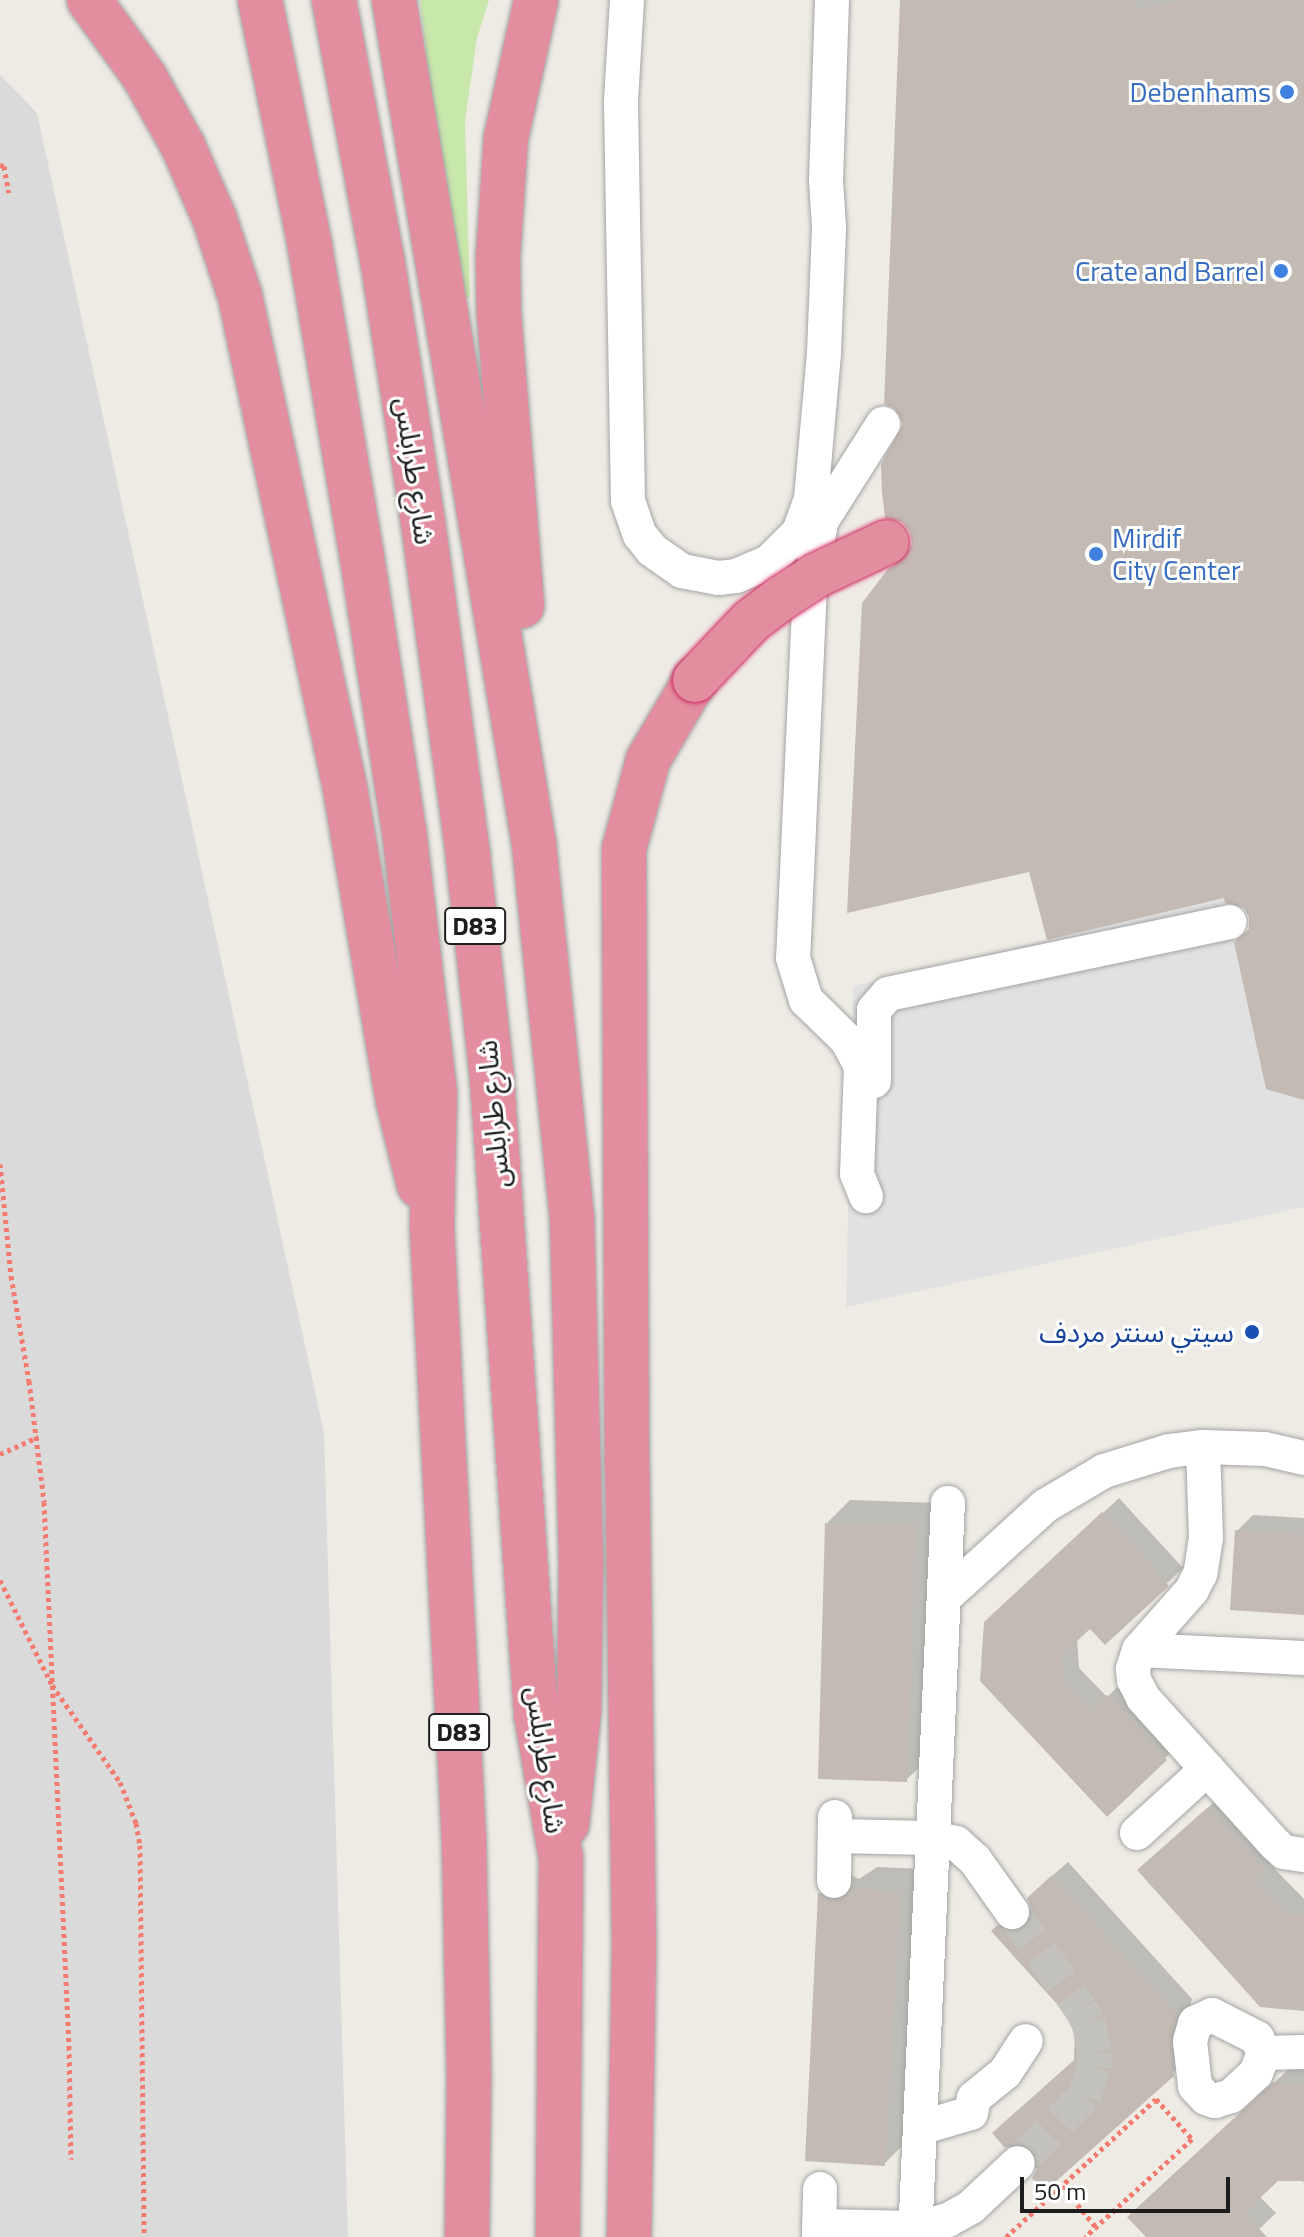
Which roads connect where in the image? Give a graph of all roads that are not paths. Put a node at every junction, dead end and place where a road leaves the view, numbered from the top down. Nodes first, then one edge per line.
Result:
1 (89, 0) edge
2 (260, 0) edge
3 (334, 0) edge
4 (394, 0) edge
5 (536, 0) edge
6 (627, 0) edge
7 (832, 0) edge
8 (851, 0) edge
9 (829, 227) junction
10 (824, 353) junction
11 (883, 424) dead end
12 (822, 520) junction
13 (887, 542) dead end
14 (534, 844) junction
15 (1230, 922) dead end
16 (874, 1133) dead end
17 (866, 1196) dead end
18 (432, 1228) junction
19 (1203, 1447) junction
20 (1304, 1458) edge
21 (948, 1503) dead end
22 (944, 1598) junction
23 (1139, 1650) junction
24 (1304, 1658) edge
25 (1207, 1769) junction
26 (1137, 1833) dead end
27 (835, 1846) dead end
28 (931, 1847) junction
29 (1304, 1855) edge
30 (561, 1858) junction
31 (1012, 1912) tunnel mouth
32 (1026, 2041) dead end
33 (1304, 2052) edge
34 (1264, 2053) dead end
35 (921, 2088) junction
36 (974, 2098) junction
37 (920, 2128) junction
38 (1018, 2163) tunnel mouth
39 (820, 2215) edge
40 (916, 2225) edge
41 (467, 2237) edge
42 (558, 2237) edge
43 (629, 2237) edge

1 - 18 highway
2 - 18 highway, شارع طرابلس / D83
3 - 30 highway, شارع طرابلس / D83
4 - 14 highway
5 - 14 highway
6 - 10 street
7 - 9 street
8 - 9 street
9 - 10 street
10 - 12 street
11 - 12 street
12 - 17 street
13 - 43 highway, bridge
14 - 30 highway
15 - 16 street
18 - 41 highway, شارع طرابلس / D83
19 - 20 street
19 - 22 street
19 - 23 street
21 - 22 street
22 - 28 street
23 - 24 street
23 - 25 street
25 - 26 street
25 - 29 street
27 - 28 street
28 - 31 street
28 - 35 street
30 - 42 highway, شارع طرابلس / D83
32 - 36 street
33 - 34 street
35 - 36 street
35 - 37 street
36 - 37 street
37 - 40 street
38 - 40 street
39 - 40 street

